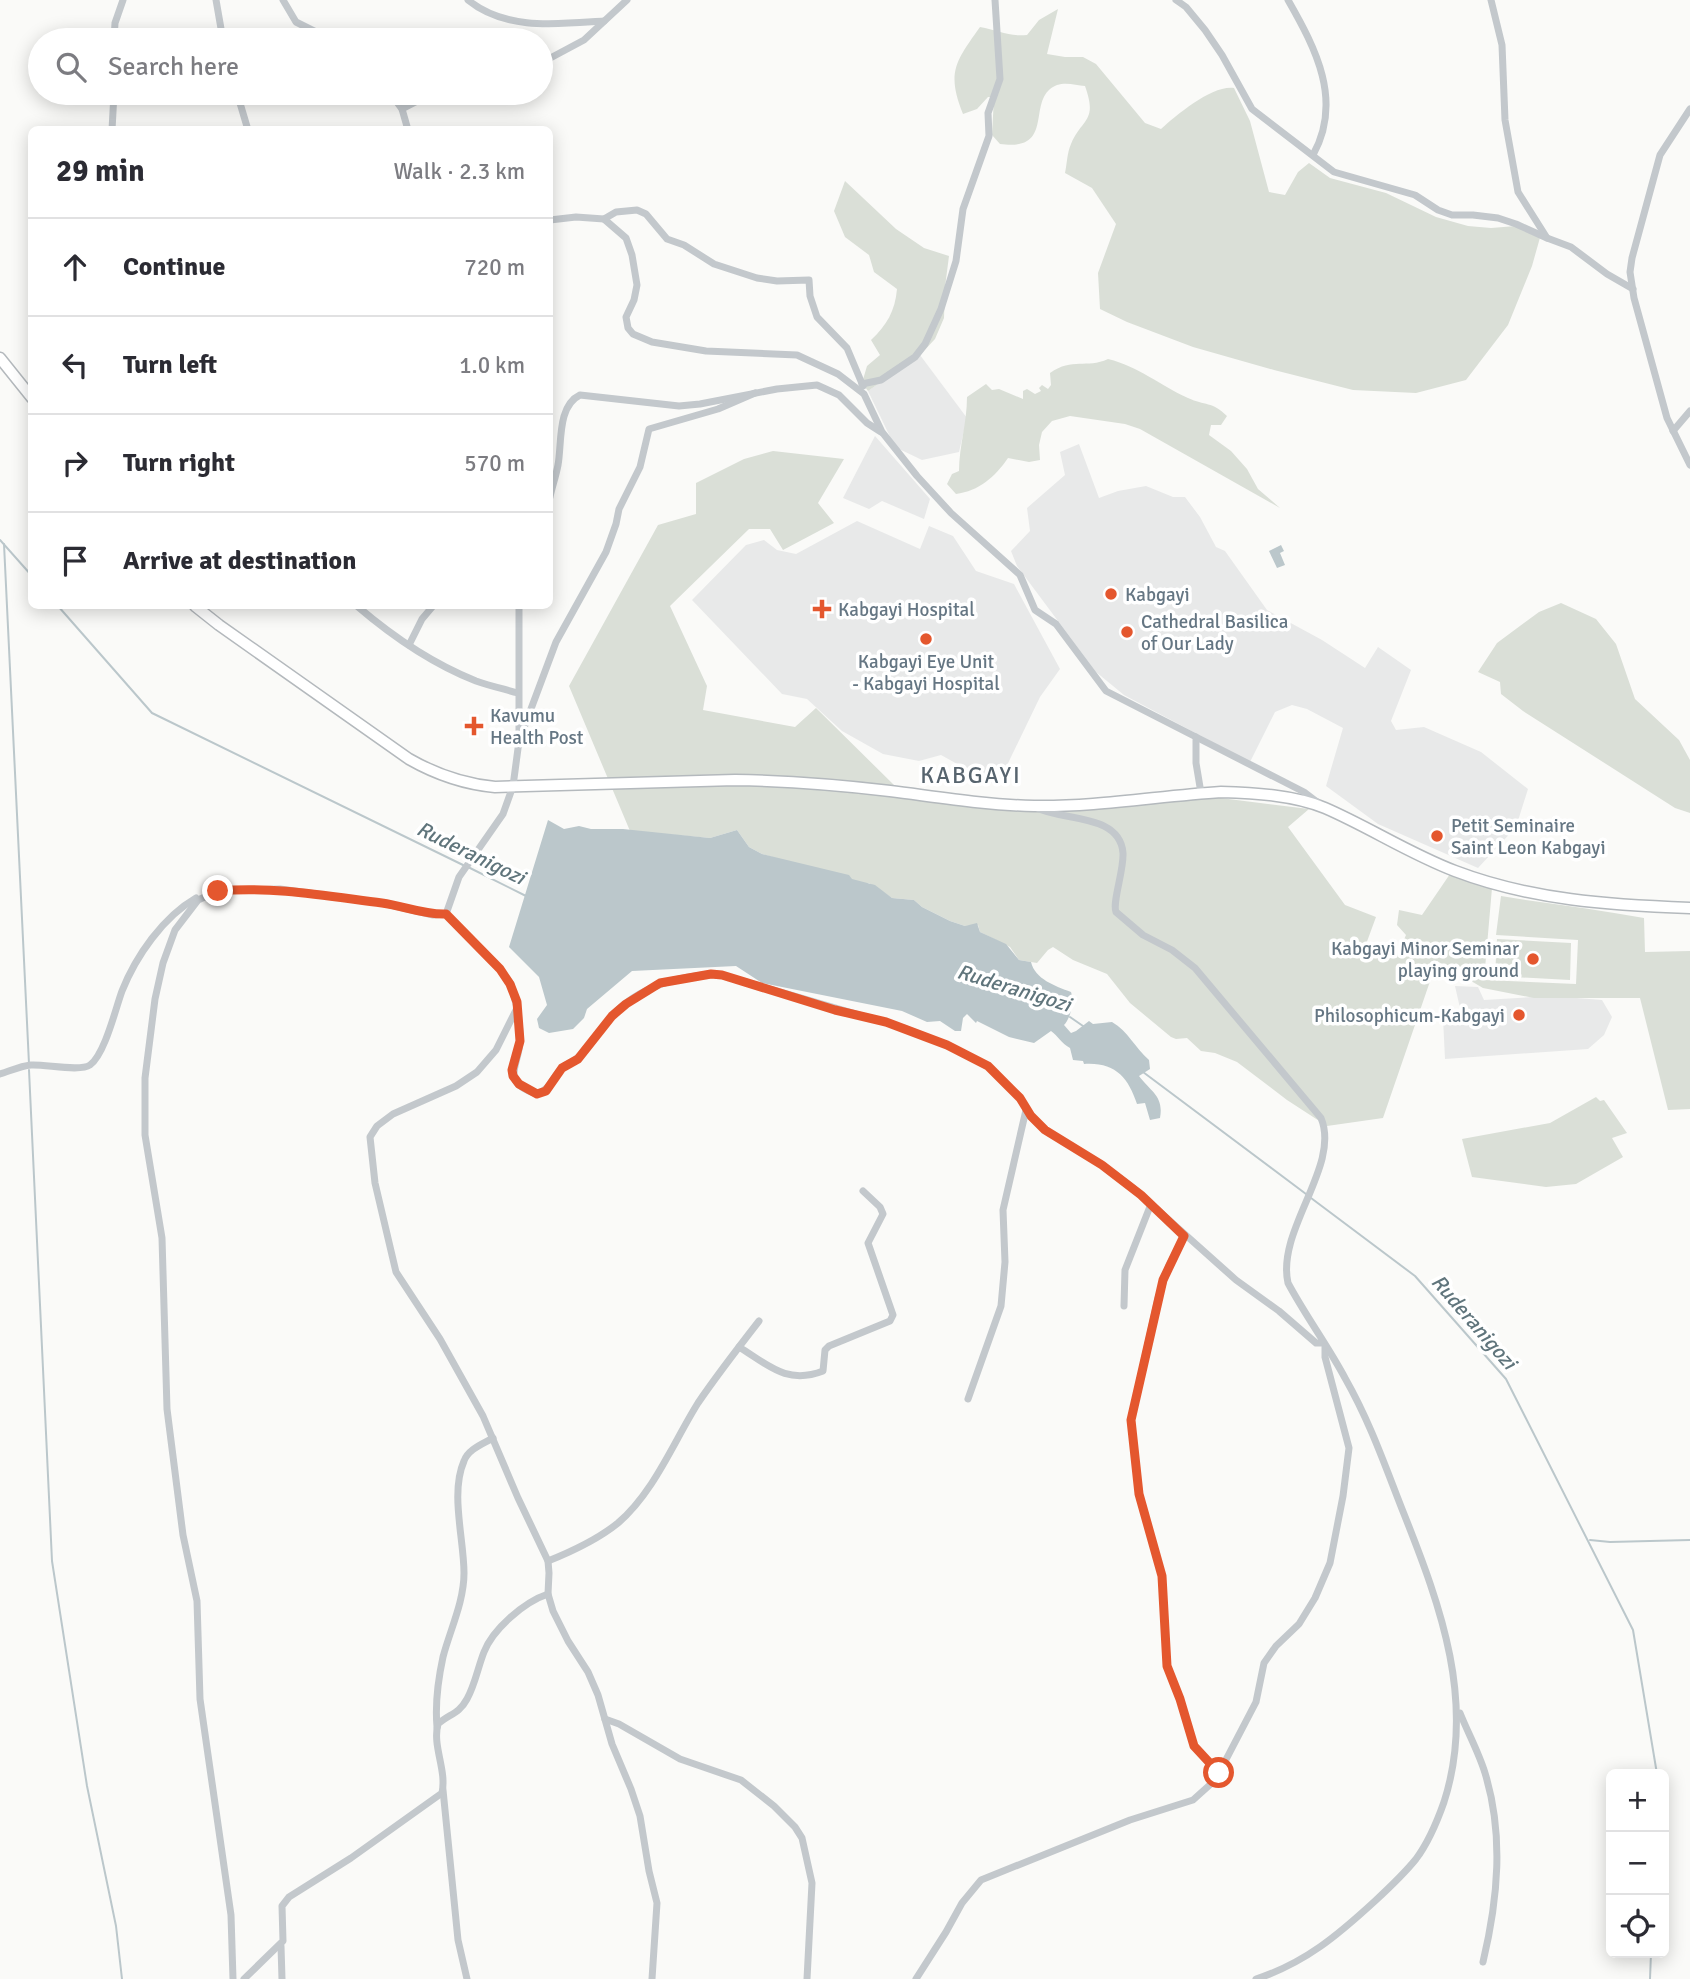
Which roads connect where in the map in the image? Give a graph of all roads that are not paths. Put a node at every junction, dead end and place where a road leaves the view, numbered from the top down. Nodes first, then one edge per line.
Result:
1 (123, 0) edge
2 (216, 0) edge
3 (283, 0) edge
4 (468, 0) edge
5 (626, 0) edge
6 (995, 0) edge
7 (1176, 0) edge
8 (1288, 0) edge
9 (1491, 0) edge
10 (604, 21) junction
11 (115, 28) edge
12 (221, 28) edge
13 (308, 28) edge
14 (553, 57) edge
15 (113, 105) edge
16 (241, 105) edge
17 (399, 105) edge
18 (410, 105) edge
19 (402, 109) junction
20 (1690, 109) edge
21 (112, 126) edge
22 (247, 126) edge
23 (407, 126) edge
24 (1312, 155) junction
25 (604, 219) junction
26 (553, 220) edge
27 (1547, 238) junction
28 (1633, 289) junction
29 (0, 358) edge
30 (862, 384) junction
31 (28, 393) edge
32 (755, 393) junction
33 (864, 394) junction
34 (1690, 411) edge
35 (1673, 431) junction
36 (882, 432) junction
37 (1690, 465) edge
38 (553, 485) edge
39 (199, 609) edge
40 (361, 609) edge
41 (430, 609) edge
42 (519, 609) edge
43 (409, 645) junction
44 (518, 693) junction
45 (1196, 737) junction
46 (519, 741) junction
47 (513, 786) junction
48 (1201, 793) junction
49 (1033, 806) junction
50 (1324, 808) junction
51 (202, 898) junction
52 (1690, 908) edge
53 (446, 914) junction
54 (517, 1008) junction
55 (0, 1074) edge
56 (1027, 1110) junction
57 (863, 1191) dead end
58 (1151, 1204) junction
59 (1184, 1236) junction
60 (1124, 1306) dead end
61 (759, 1321) dead end
62 (1324, 1345) junction
63 (739, 1347) junction
64 (968, 1399) dead end
65 (493, 1438) junction
66 (548, 1561) junction
67 (548, 1594) junction
68 (1458, 1709) junction
69 (605, 1719) junction
70 (437, 1727) junction
71 (1219, 1773) junction
72 (443, 1790) junction
73 (281, 1945) junction
74 (1483, 1962) dead end
75 (233, 1979) edge
76 (244, 1979) edge
77 (282, 1979) edge
78 (467, 1979) edge
79 (652, 1979) edge
80 (807, 1979) edge
81 (916, 1979) edge
82 (1256, 1979) edge

1 - 11 street
2 - 12 street
3 - 13 street
4 - 10 street
5 - 10 street
6 - 30 street
7 - 24 street
8 - 24 street
9 - 27 street
10 - 14 street
15 - 21 street
16 - 22 street
17 - 19 street
18 - 19 street
19 - 23 street
20 - 28 street
24 - 27 street
25 - 26 street
25 - 30 street
25 - 33 street
27 - 28 street
28 - 35 street
29 - 31 highway
30 - 33 street
32 - 36 street
32 - 38 street
32 - 46 street
33 - 36 street
34 - 35 street
35 - 37 street
36 - 45 street
39 - 47 highway
40 - 43 street
41 - 43 street
42 - 44 street
43 - 44 street
44 - 46 street
45 - 48 street
45 - 50 street
46 - 47 street
47 - 49 highway
47 - 53 street
48 - 49 highway
48 - 50 highway
49 - 62 street
50 - 52 highway
51 - 53 street
51 - 55 street
51 - 75 street
53 - 54 street
54 - 56 street
54 - 65 street
56 - 58 street
56 - 64 street
57 - 63 street
58 - 59 street
58 - 60 street
59 - 62 street
59 - 71 street
61 - 63 street
62 - 68 street
62 - 71 street
63 - 66 street
65 - 66 street
65 - 70 street
66 - 67 street
67 - 69 street
67 - 70 street
68 - 74 street
68 - 82 street
69 - 79 street
69 - 80 street
70 - 72 street
71 - 81 street
72 - 73 street
72 - 78 street
73 - 76 street
73 - 77 street

